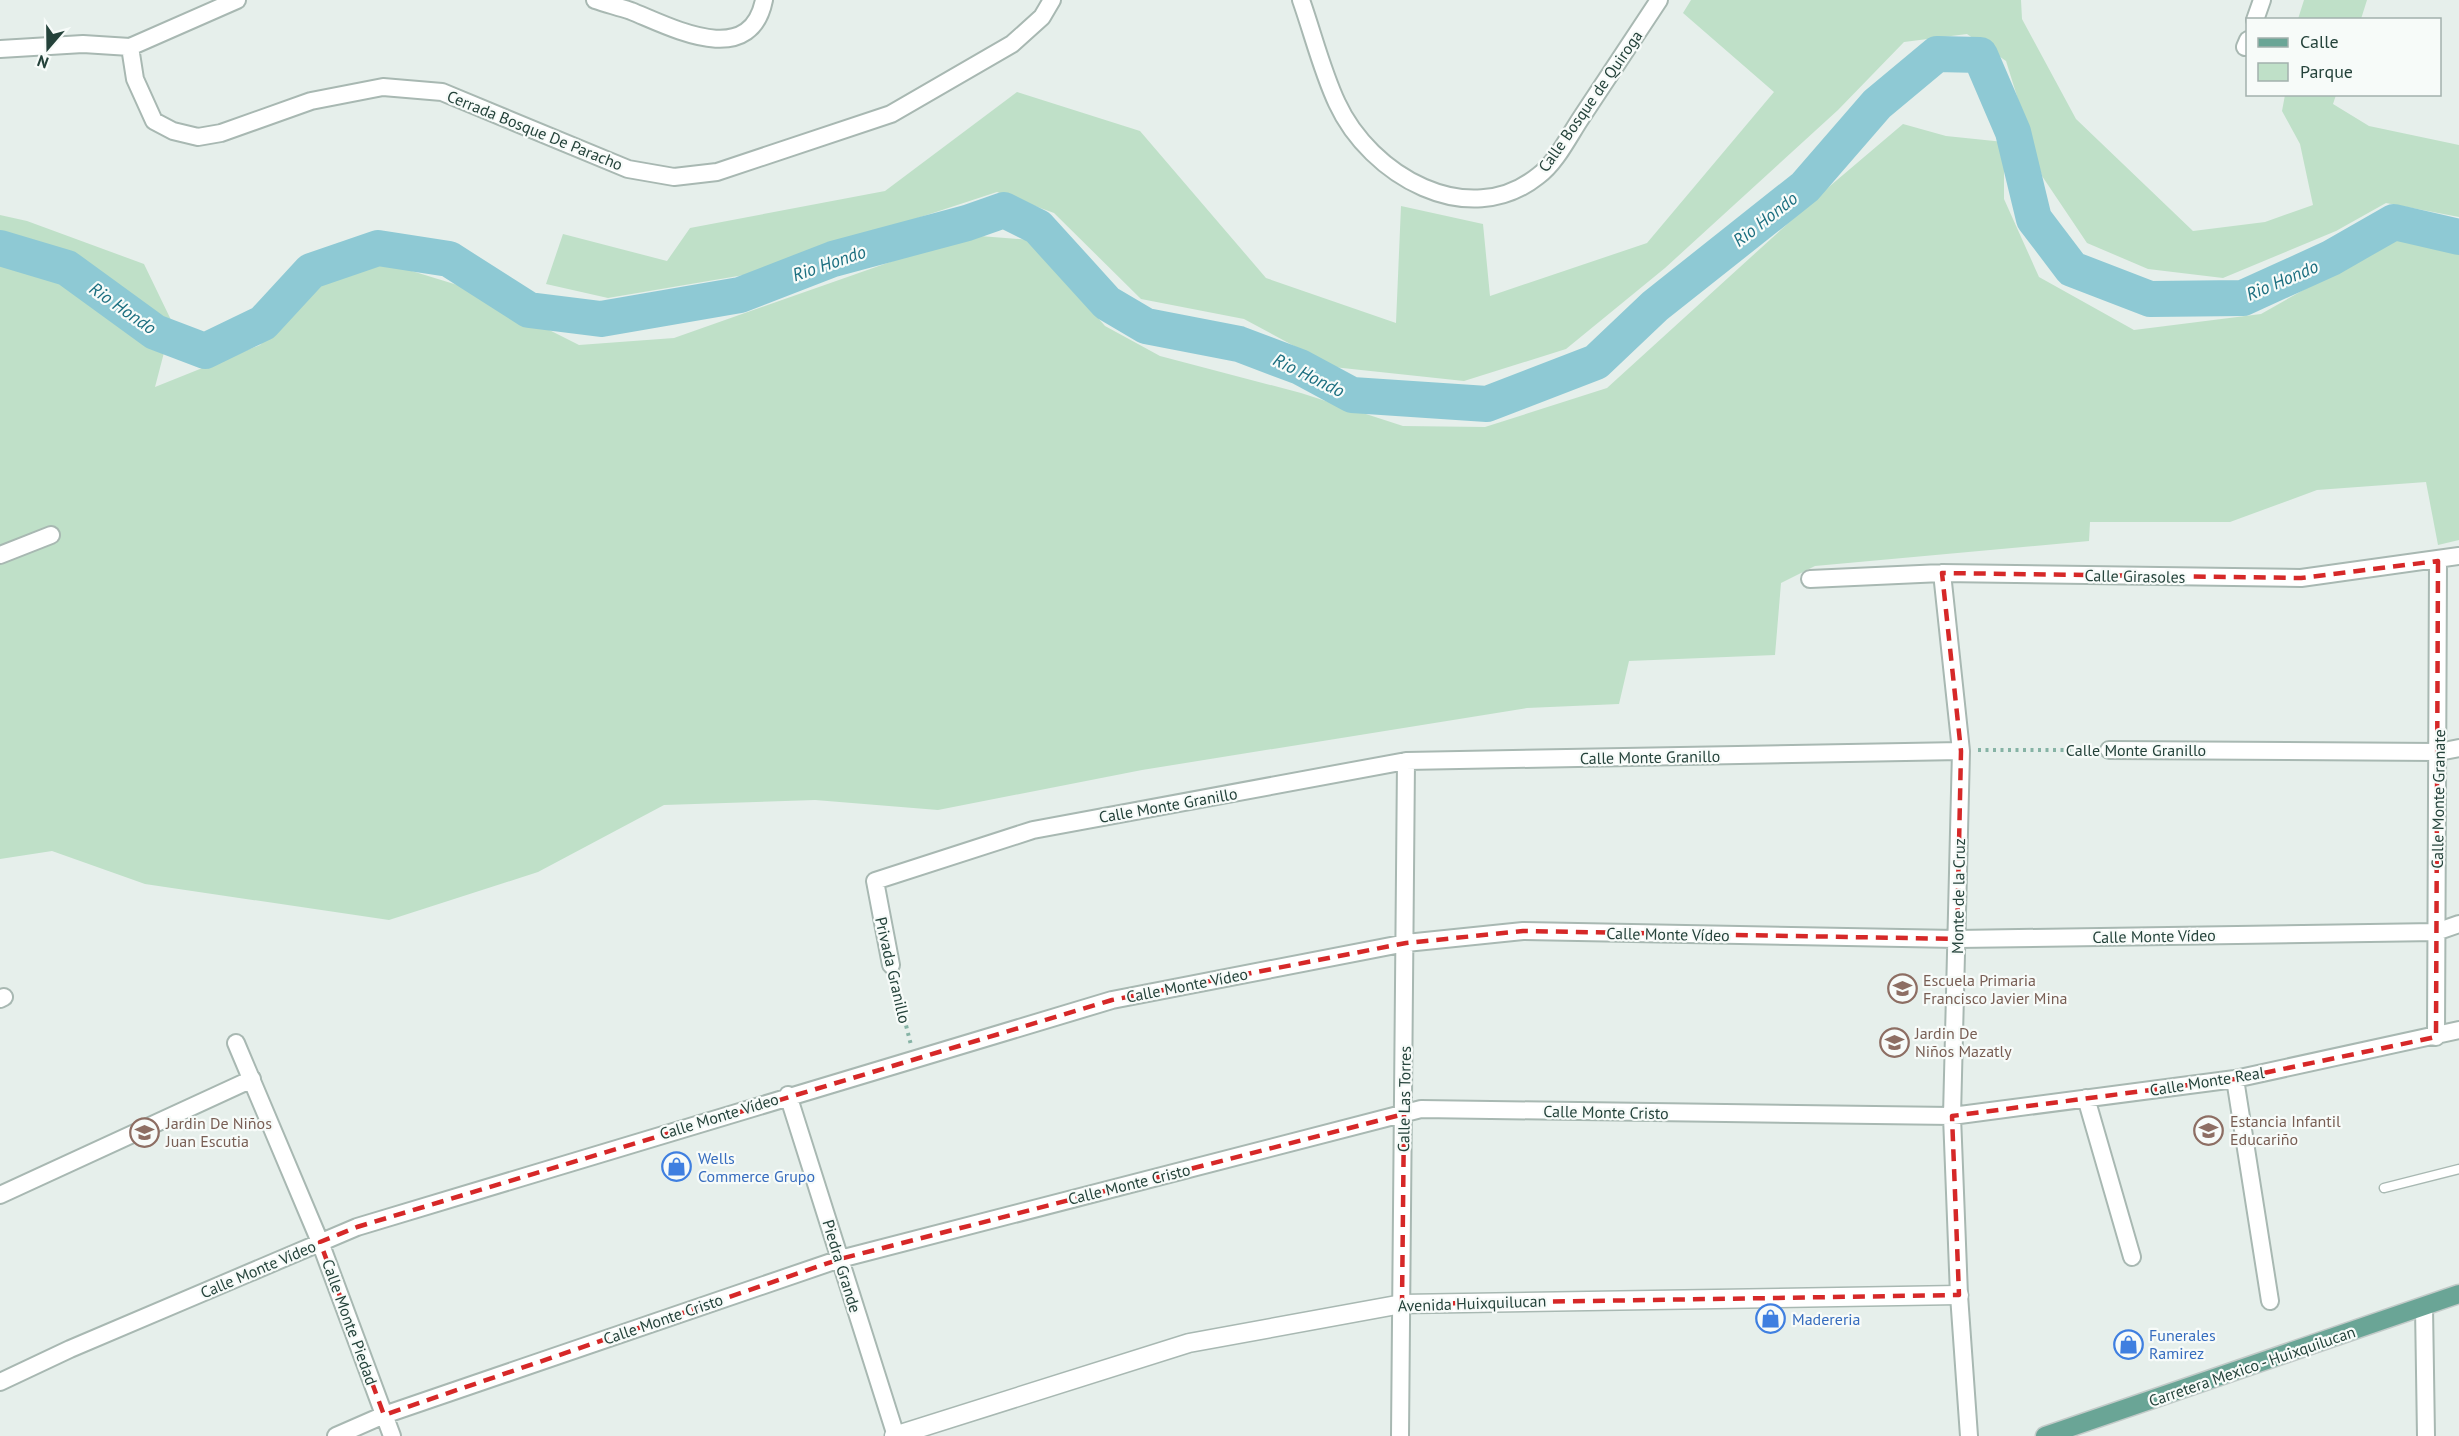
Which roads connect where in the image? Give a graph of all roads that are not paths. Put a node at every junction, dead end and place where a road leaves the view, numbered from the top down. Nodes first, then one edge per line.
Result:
1 (237, 0) edge
2 (595, 0) edge
3 (764, 0) edge
4 (1052, 0) edge
5 (1301, 0) edge
6 (1659, 0) edge
7 (2262, 0) edge
8 (2256, 18) edge
9 (130, 47) junction
10 (0, 49) edge
11 (51, 535) dead end
12 (0, 555) edge
13 (2459, 556) edge
14 (2438, 561) junction
15 (1942, 573) junction
16 (1809, 579) dead end
17 (2459, 748) edge
18 (2109, 750) road end
19 (1961, 751) junction
20 (2439, 752) junction
21 (1406, 761) junction
22 (875, 881) joint
23 (2459, 924) edge
24 (2436, 932) junction
25 (1957, 939) junction
26 (1406, 943) junction
27 (891, 965) road end
28 (2459, 1030) edge
29 (2436, 1037) junction
30 (236, 1043) dead end
31 (2235, 1079) junction
32 (252, 1080) junction
33 (788, 1095) junction
34 (2086, 1098) junction
35 (1404, 1114) junction
36 (1952, 1116) junction
37 (2459, 1169) edge
38 (2384, 1188) dead end
39 (0, 1195) edge
40 (320, 1242) junction
41 (2132, 1257) dead end
42 (840, 1258) junction
43 (2459, 1294) edge
44 (1959, 1295) junction
45 (2270, 1301) dead end
46 (1402, 1304) junction
47 (2424, 1307) junction
48 (0, 1382) edge
49 (384, 1415) junction
50 (336, 1436) edge
51 (392, 1436) edge
52 (895, 1436) edge
53 (1400, 1436) edge
54 (1969, 1436) edge
55 (2045, 1436) edge
56 (2426, 1436) edge

1 - 9 street
2 - 3 street
4 - 9 street, Cerrada Bosque De Paracho
5 - 6 street, Calle Bosque de Quiroga
7 - 8 street
9 - 10 street
11 - 12 street
13 - 14 street, Calle Girasoles
14 - 15 street, Calle Girasoles
14 - 20 street, Calle Monte Granate
15 - 16 street, Calle Girasoles
15 - 19 street, Monte de la Cruz
17 - 20 street, Calle Monte Granillo
18 - 20 street, Calle Monte Granillo
19 - 21 street, Calle Monte Granillo
19 - 25 street, Monte de la Cruz
20 - 24 street, Calle Monte Granate
21 - 22 street, Calle Monte Granillo
21 - 26 street, Calle Las Torres
22 - 27 street, Privada Granillo
23 - 24 street, Calle Monte Vídeo
24 - 25 street, Calle Monte Vídeo
24 - 29 street, Calle Monte Granate
25 - 26 street, Calle Monte Vídeo
25 - 36 street, Monte de la Cruz
26 - 33 street, Calle Monte Vídeo
26 - 35 street, Calle Las Torres
28 - 29 street, Calle Monte Real
29 - 31 street, Calle Monte Real
30 - 32 street, Calle Monte Piedad
31 - 34 street, Calle Monte Real
31 - 45 street
32 - 39 street
32 - 40 street, Calle Monte Piedad
33 - 40 street, Calle Monte Vídeo
33 - 42 street, Piedra Grande
34 - 36 street, Calle Monte Real
34 - 41 street
35 - 36 street, Calle Monte Cristo
35 - 42 street, Calle Monte Cristo
35 - 46 street, Calle Las Torres
36 - 44 street, Monte de la Cruz
37 - 38 lane
40 - 48 street, Calle Monte Vídeo
40 - 49 street, Calle Monte Piedad
42 - 49 street, Calle Monte Cristo
42 - 52 street, Piedra Grande
43 - 47 main road, Carretera Mexico - Huixquilucan
44 - 46 street, Avenida Huixquilucan
44 - 54 street, Monte de la Cruz
46 - 52 street, Avenida Huixquilucan
46 - 53 street, Calle Las Torres
47 - 55 main road, Carretera Mexico - Huixquilucan
47 - 56 street
49 - 50 street, Calle Monte Cristo
49 - 51 street, Calle Monte Piedad

